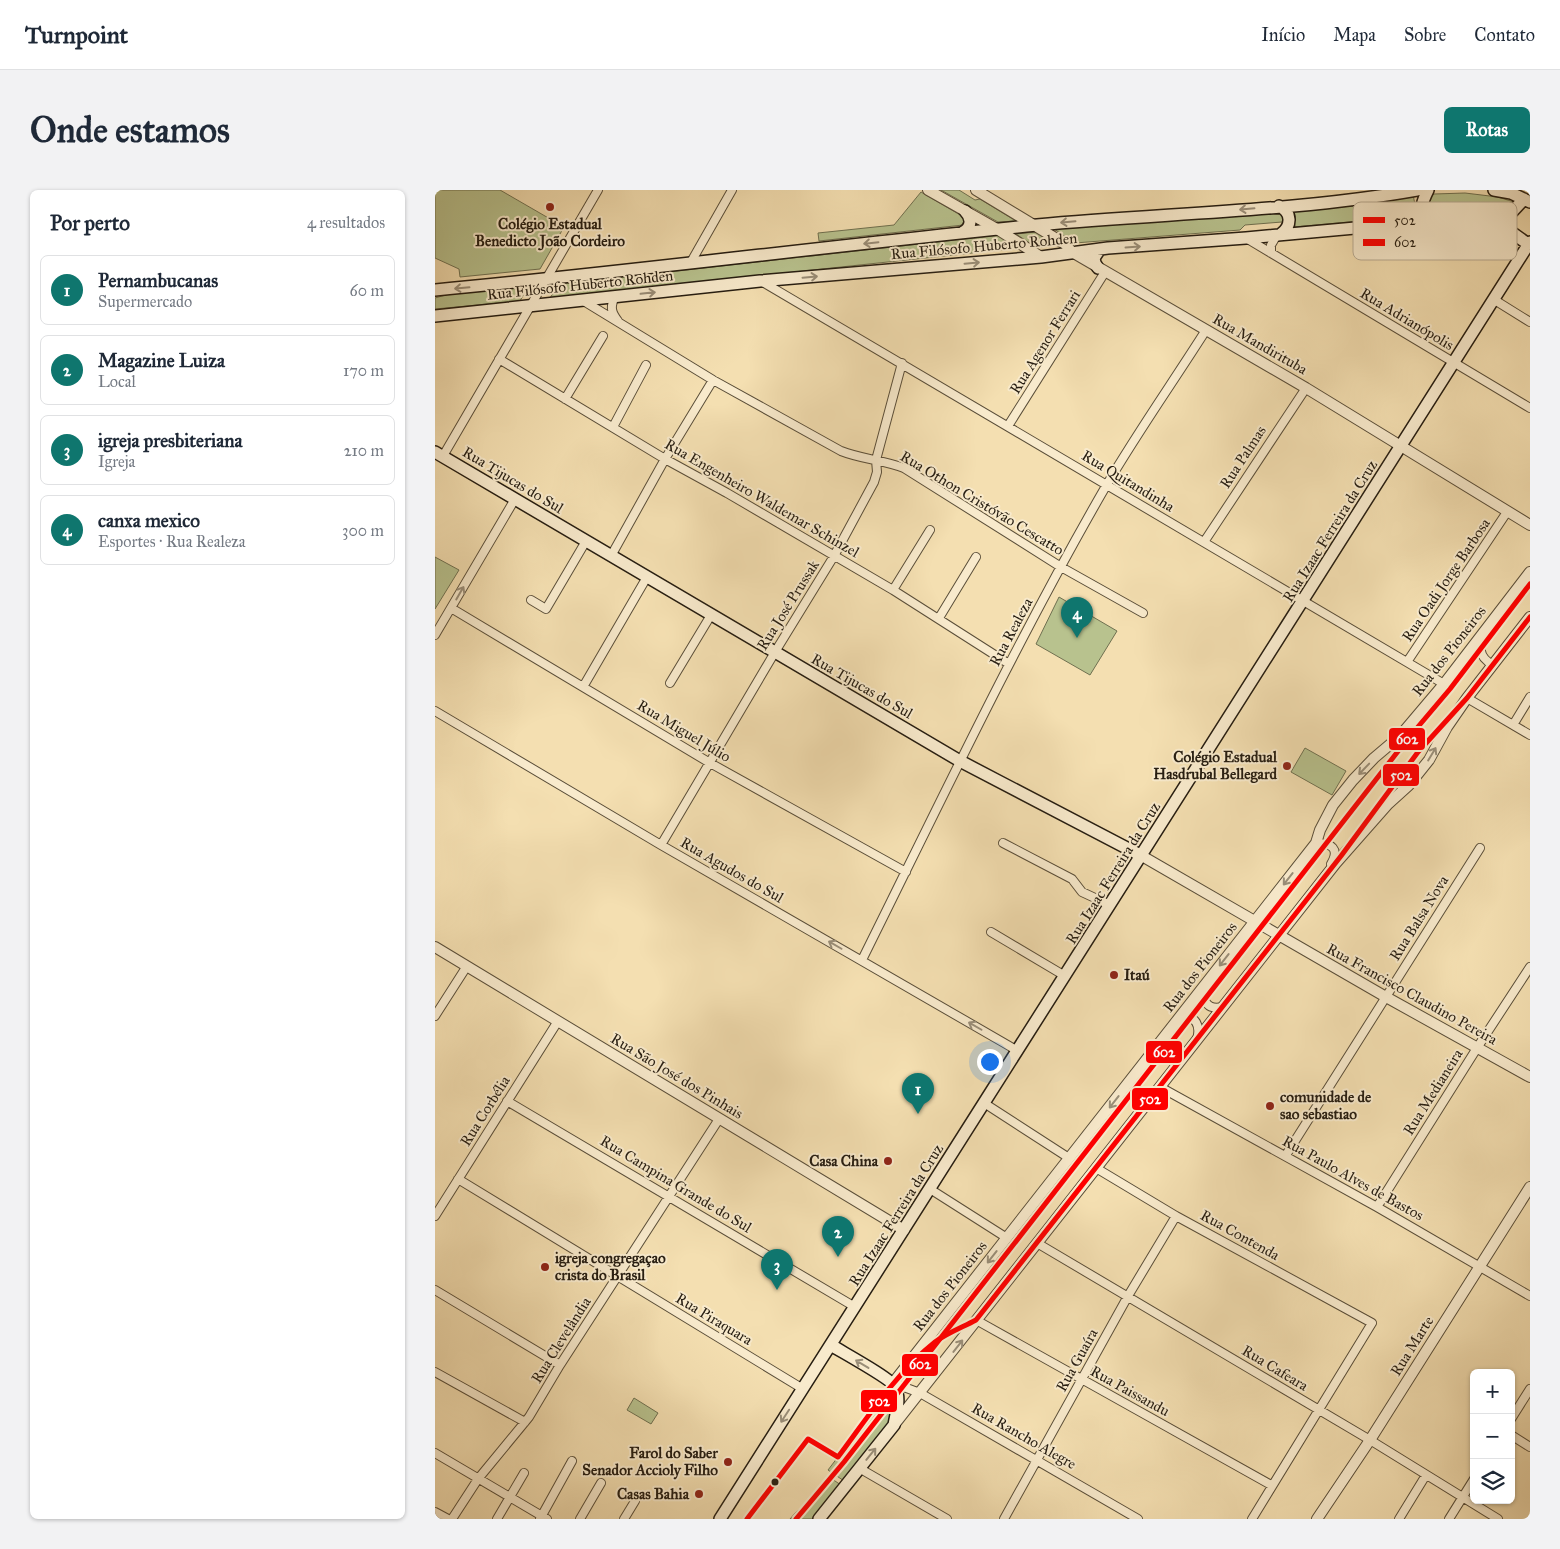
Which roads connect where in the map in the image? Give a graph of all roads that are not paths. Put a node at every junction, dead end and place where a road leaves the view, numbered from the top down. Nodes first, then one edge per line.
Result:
1 (599, 190) edge
2 (732, 190) edge
3 (976, 190) edge
4 (1417, 190) edge
5 (1428, 190) edge
6 (1494, 190) edge
7 (931, 191) edge
8 (1507, 192) edge
9 (1528, 197) edge
10 (1422, 202) edge
11 (1279, 206) junction
12 (1517, 207) edge
13 (965, 211) junction
14 (1035, 226) junction
15 (1353, 228) edge
16 (997, 229) junction
17 (963, 232) junction
18 (1279, 234) junction
19 (1517, 235) edge
20 (1246, 238) junction
21 (1529, 243) edge
22 (1101, 249) junction
23 (1072, 252) junction
24 (1271, 254) junction
25 (1041, 257) junction
26 (691, 262) junction
27 (1101, 270) junction
28 (790, 278) junction
29 (546, 280) junction
30 (760, 281) junction
31 (435, 290) edge
32 (615, 296) junction
33 (1493, 299) junction
34 (582, 300) junction
35 (797, 302) junction
36 (530, 306) junction
37 (435, 316) edge
38 (1530, 322) edge
39 (621, 325) junction
40 (1206, 330) junction
41 (603, 336) dead end
42 (499, 360) junction
43 (902, 363) junction
44 (1454, 363) junction
45 (646, 365) dead end
46 (713, 380) junction
47 (1306, 388) junction
48 (565, 399) junction
49 (1530, 408) edge
50 (1008, 426) junction
51 (613, 427) junction
52 (1401, 446) junction
53 (439, 454) edge
54 (665, 459) junction
55 (876, 460) junction
56 (1107, 485) junction
57 (515, 499) junction
58 (1507, 512) junction
59 (1530, 525) edge
60 (929, 530) dead end
61 (586, 541) junction
62 (1204, 542) junction
63 (611, 556) junction
64 (834, 556) junction
65 (976, 557) dead end
66 (1061, 567) junction
67 (1530, 572) edge
68 (647, 577) junction
69 (893, 590) junction
70 (531, 600) dead end
71 (1303, 601) junction
72 (451, 608) junction
73 (1503, 608) junction
74 (1143, 613) dead end
75 (711, 614) junction
76 (1530, 617) edge
77 (939, 618) junction
78 (435, 635) edge
79 (775, 652) junction
80 (1407, 662) junction
81 (1009, 664) junction
82 (1493, 665) junction
83 (670, 683) dead end
84 (1444, 684) junction
85 (583, 687) junction
86 (1530, 697) edge
87 (1467, 698) junction
88 (435, 711) edge
89 (1513, 724) junction
90 (1530, 735) edge
91 (960, 761) junction
92 (710, 763) junction
93 (1003, 843) dead end
94 (1316, 843) junction
95 (661, 845) junction
96 (1480, 848) dead end
97 (1142, 856) junction
98 (906, 872) junction
99 (1314, 891) junction
100 (1110, 904) junction
101 (1255, 922) junction
102 (991, 932) dead end
103 (1279, 936) junction
104 (435, 948) edge
105 (862, 960) junction
106 (467, 966) junction
107 (1530, 968) edge
108 (1065, 976) junction
109 (1207, 982) junction
110 (1386, 997) junction
111 (1223, 1008) junction
112 (1181, 1015) junction
113 (435, 1016) edge
114 (558, 1021) junction
115 (1196, 1041) junction
116 (1477, 1048) junction
117 (1017, 1051) junction
118 (1530, 1077) edge
119 (1160, 1087) junction
120 (507, 1101) junction
121 (985, 1103) junction
122 (719, 1120) junction
123 (1286, 1155) junction
124 (1069, 1158) junction
125 (1096, 1168) junction
126 (458, 1179) junction
127 (1530, 1187) edge
128 (930, 1189) junction
129 (670, 1196) junction
130 (1377, 1207) junction
131 (435, 1216) edge
132 (1176, 1216) junction
133 (904, 1230) junction
134 (1007, 1238) junction
135 (1037, 1243) junction
136 (1480, 1266) junction
137 (617, 1276) junction
138 (435, 1290) edge
139 (1128, 1296) junction
140 (1530, 1296) edge
141 (855, 1307) junction
142 (976, 1320) junction
143 (831, 1345) junction
144 (560, 1365) junction
145 (435, 1372) edge
146 (1081, 1379) junction
147 (893, 1383) junction
148 (803, 1388) junction
149 (1530, 1389) edge
150 (920, 1393) junction
151 (1318, 1409) junction
152 (1514, 1414) edge
153 (525, 1422) junction
154 (894, 1425) junction
155 (1515, 1438) edge
156 (1371, 1440) junction
157 (1530, 1447) edge
158 (435, 1453) edge
159 (572, 1461) dead end
160 (1038, 1461) junction
161 (859, 1468) junction
162 (524, 1473) dead end
163 (1426, 1475) junction
164 (477, 1479) junction
165 (601, 1482) dead end
166 (1271, 1485) junction
167 (1470, 1485) edge
168 (509, 1497) junction
169 (1462, 1498) junction
170 (635, 1501) dead end
171 (435, 1512) edge
172 (543, 1518) edge
173 (447, 1519) edge
174 (452, 1519) edge
175 (497, 1519) edge
176 (580, 1519) edge
177 (624, 1519) edge
178 (719, 1519) edge
179 (819, 1519) edge
180 (947, 1519) edge
181 (1004, 1519) edge
182 (1138, 1519) edge
183 (1251, 1519) edge
184 (1317, 1519) edge
185 (1399, 1519) edge
186 (1449, 1519) edge
187 (1497, 1519) edge

1 - 29 street
2 - 26 street
3 - 14 street, Rua Mandirituba
4 - 11 main road, Rua Filósofo Huberto Rohden
5 - 10 main road
6 - 8 main road
7 - 13 street
8 - 9 main road
9 - 12 main road
11 -> 14 main road, Rua Filósofo Huberto Rohden
11 - 18 main road
13 - 16 street
13 - 17 main road
14 - 16 main road, Rua Filósofo Huberto Rohden
14 - 23 street, Rua Mandirituba
15 - 18 main road, Rua Filósofo Huberto Rohden
16 - 17 main road, Rua Filósofo Huberto Rohden
16 - 25 street
17 -> 26 main road, Rua Filósofo Huberto Rohden
18 - 20 main road, Rua Filósofo Huberto Rohden
18 - 24 street
19 - 21 main road
22 -> 20 main road, Rua Filósofo Huberto Rohden
20 - 24 street, Rua Adrianópolis
21 - 33 main road, Rua Izaac Ferreira da Cruz
22 - 23 main road, Rua Filósofo Huberto Rohden
22 - 27 main road
23 - 25 main road, Rua Filósofo Huberto Rohden
23 - 27 street, Rua Mandirituba
24 - 44 street, Rua Adrianópolis
28 -> 25 main road, Rua Filósofo Huberto Rohden
26 - 29 main road, Rua Filósofo Huberto Rohden
27 - 40 street, Rua Mandirituba
27 - 50 street, Rua Agenor Ferrari
28 - 30 main road, Rua Filósofo Huberto Rohden
28 - 35 street
29 -> 31 main road, Rua Filósofo Huberto Rohden
29 - 36 street
32 -> 30 main road, Rua Filósofo Huberto Rohden
30 - 35 street, Rua Quitandinha
32 - 34 main road, Rua Filósofo Huberto Rohden
32 - 39 street
33 - 38 street
33 - 44 main road, Rua Izaac Ferreira da Cruz
34 - 36 main road, Rua Filósofo Huberto Rohden
34 - 39 street, Rua Othon Cristóvão Cescatto
35 - 43 street, Rua Quitandinha
36 - 37 main road, Rua Filósofo Huberto Rohden
36 - 42 street
39 - 46 street, Rua Othon Cristóvão Cescatto
40 - 47 street, Rua Mandirituba
40 - 56 street, Rua Realeza
41 - 48 street
42 - 48 street, Rua Engenheiro Waldemar Schinzel
42 - 53 street
43 - 50 street, Rua Quitandinha
43 - 55 street, Rua José Prussak
44 - 49 street, Rua Adrianópolis
44 - 52 main road, Rua Izaac Ferreira da Cruz
45 - 51 street
46 - 54 street
46 - 55 street, Rua Othon Cristóvão Cescatto
47 - 52 street, Rua Mandirituba
47 - 62 street, Rua Palmas
48 - 51 street, Rua Engenheiro Waldemar Schinzel
50 - 56 street, Rua Quitandinha
51 - 54 street, Rua Engenheiro Waldemar Schinzel
52 - 58 street, Rua Mandirituba
52 - 71 main road, Rua Izaac Ferreira da Cruz
53 - 57 main road, Rua Tijucas do Sul
54 - 63 street
54 - 64 street, Rua Engenheiro Waldemar Schinzel
55 - 64 street, Rua José Prussak
55 - 66 street, Rua Othon Cristóvão Cescatto
56 - 62 street, Rua Quitandinha
56 - 66 street, Rua Realeza
57 - 61 main road, Rua Tijucas do Sul
72 -> 57 street
58 - 59 street, Rua Mandirituba
58 - 80 street, Rua Oadi Jorge Barbosa
60 - 69 street
61 - 63 main road, Rua Tijucas do Sul
61 - 70 street
62 - 71 street, Rua Quitandinha
63 - 68 main road, Rua Tijucas do Sul
64 - 69 street, Rua Engenheiro Waldemar Schinzel
64 - 79 street, Rua José Prussak
65 - 77 street
66 - 74 street, Rua Othon Cristóvão Cescatto
66 - 81 street, Rua Realeza
67 - 73 street, Rua dos Pioneiros
68 - 75 main road, Rua Tijucas do Sul
68 - 85 street
69 - 77 street, Rua Engenheiro Waldemar Schinzel
71 - 80 street, Rua Quitandinha
71 - 97 main road, Rua Izaac Ferreira da Cruz
72 - 78 street
72 - 85 street, Rua Miguel Júlio
73 - 82 street
73 - 84 street, Rua dos Pioneiros
75 - 79 main road, Rua Tijucas do Sul
75 - 83 street
76 - 82 street
77 - 81 street, Rua Engenheiro Waldemar Schinzel
79 - 91 main road, Rua Tijucas do Sul
79 - 92 street, Rua José Prussak
80 - 84 street, Rua Quitandinha
81 - 91 street, Rua Realeza
82 - 87 street
84 -> 94 street, Rua dos Pioneiros
85 - 92 street, Rua Miguel Júlio
86 - 89 street
87 - 89 street
99 -> 87 street
88 - 95 street, Rua Agudos do Sul
89 - 90 street
91 - 97 main road, Rua Tijucas do Sul
91 - 98 street, Rua Realeza
92 - 95 street, Rua José Prussak
92 - 98 street, Rua Miguel Júlio
93 - 100 street
94 - 99 street
94 -> 101 street, Rua dos Pioneiros
105 -> 95 street, Rua Agudos do Sul
96 - 110 street, Rua Balsa Nova
97 - 100 main road, Rua Izaac Ferreira da Cruz
97 - 101 street, Rua Tijucas do Sul
98 - 105 street, Rua Realeza
99 - 103 street
100 - 108 main road, Rua Izaac Ferreira da Cruz
101 - 103 street, Rua Tijucas do Sul
101 -> 109 street, Rua dos Pioneiros
102 - 108 street
103 - 110 street, Rua Francisco Claudino Pereira
103 - 111 street
104 - 106 street, Rua São José dos Pinhais
117 -> 105 street, Rua Agudos do Sul
106 - 113 street
106 - 114 street, Rua São José dos Pinhais
107 - 116 street, Rua Medianeira
108 - 117 main road, Rua Izaac Ferreira da Cruz
109 - 111 street
109 - 112 street, Rua dos Pioneiros
110 - 116 street, Rua Francisco Claudino Pereira
110 - 123 street, Rua Balsa Nova
111 - 115 street
112 - 115 street
112 -> 124 street, Rua dos Pioneiros
114 - 120 street, Rua Corbélia
114 - 122 street, Rua São José dos Pinhais
115 - 119 street
116 - 118 street, Rua Francisco Claudino Pereira
116 - 130 street, Rua Medianeira
117 - 121 main road, Rua Izaac Ferreira da Cruz
119 - 123 street, Rua Paulo Alves de Bastos
119 - 125 street
120 - 126 street, Rua Corbélia
120 - 129 street, Rua Campina Grande do Sul
121 - 124 street
121 - 128 main road, Rua Izaac Ferreira da Cruz
122 - 129 street, Rua Clevelândia
122 - 133 street, Rua São José dos Pinhais
123 - 130 street, Rua Paulo Alves de Bastos
124 - 134 street, Rua dos Pioneiros
125 - 132 street, Rua Contenda
125 - 135 street
126 - 131 street, Rua Corbélia
126 - 137 street, Rua Piraquara
127 - 136 street, Rua Marte
128 - 133 main road, Rua Izaac Ferreira da Cruz
128 - 134 street
129 - 137 street, Rua Clevelândia
129 - 141 street, Rua Campina Grande do Sul
130 - 136 street, Rua Paulo Alves de Bastos
132 - 139 street, Rua Guaíra
132 - 151 street, Rua Contenda
133 - 141 main road, Rua Izaac Ferreira da Cruz
134 -> 147 street, Rua dos Pioneiros
135 - 139 street, Rua Cafeara
135 - 142 street
136 - 140 street, Rua Paulo Alves de Bastos
136 - 156 street, Rua Marte
137 - 144 street, Rua Clevelândia
137 - 148 street, Rua Piraquara
138 - 144 street
139 - 146 street, Rua Guaíra
139 - 151 street, Rua Cafeara
141 - 143 main road, Rua Izaac Ferreira da Cruz
142 - 146 street, Rua Paissandu
150 -> 142 street
147 -> 143 main road, Rua Rancho Alegre
143 - 148 main road, Rua Izaac Ferreira da Cruz
144 - 153 street, Rua Clevelândia
145 - 153 street
146 - 160 street, Rua Guaíra
146 - 166 street, Rua Paissandu
147 - 150 street, Rua Rancho Alegre
147 - 154 main road
148 -> 178 main road, Rua Izaac Ferreira da Cruz
149 - 152 street
150 - 154 street
150 - 160 street, Rua Rancho Alegre
151 - 156 street, Rua Cafeara
151 - 166 street
153 - 164 street, Rua Clevelândia
161 -> 154 main road
155 - 157 street
156 - 163 street, Rua Cafeara
156 - 184 street, Rua Marte
158 - 164 street
159 - 172 street
160 - 181 street, Rua Guaíra
160 - 182 street, Rua Rancho Alegre
161 - 179 main road
161 - 180 street
162 - 168 street
163 - 169 street, Rua Cafeara
163 - 185 street
164 - 168 street
164 - 174 street, Rua Clevelândia
165 - 176 street
166 - 183 street
167 - 169 street
168 - 172 street
168 - 175 street
169 - 186 street
169 - 187 street, Rua Cafeara
170 - 177 street
171 - 173 street

